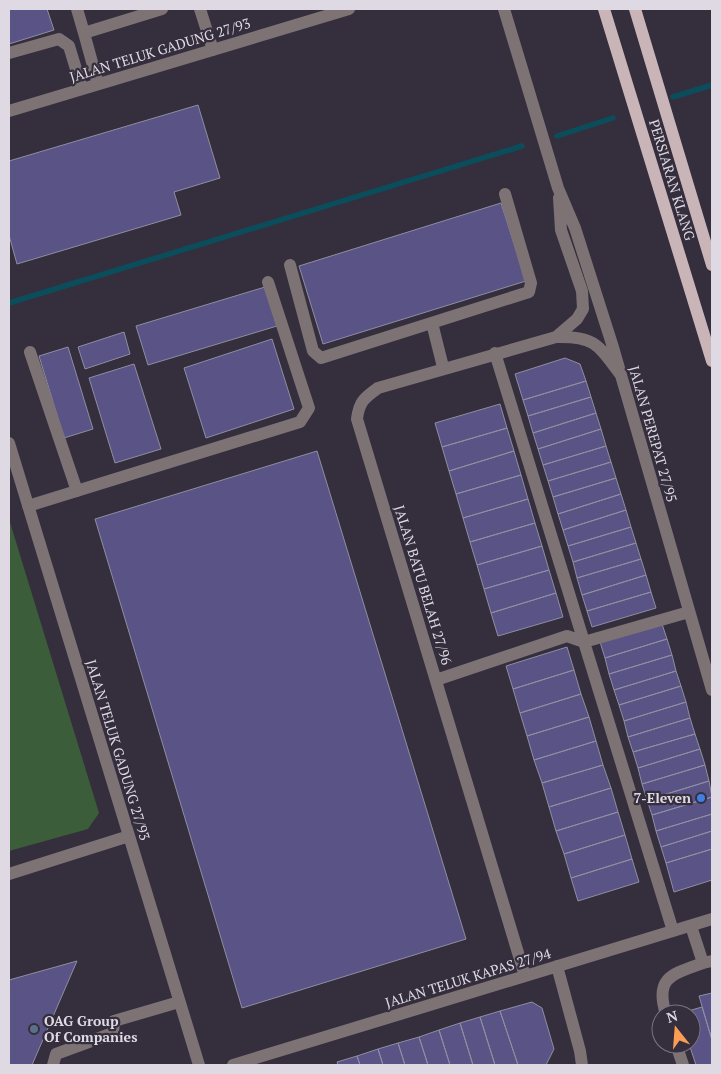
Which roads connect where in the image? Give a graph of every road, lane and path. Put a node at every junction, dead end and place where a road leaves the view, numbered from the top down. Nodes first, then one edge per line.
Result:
1 (76, 9) edge
2 (162, 9) edge
3 (200, 9) edge
4 (349, 9) edge
5 (504, 9) edge
6 (636, 9) edge
7 (604, 10) edge
8 (84, 32) junction
9 (213, 50) junction
10 (9, 53) edge
11 (98, 84) junction
12 (82, 90) junction
13 (9, 112) edge
14 (558, 188) junction
15 (505, 194) dead end
16 (708, 238) edge
17 (290, 264) dead end
18 (712, 265) edge
19 (268, 282) dead end
20 (432, 323) junction
21 (556, 337) junction
22 (30, 352) dead end
23 (495, 353) junction
24 (712, 360) edge
25 (443, 368) junction
26 (620, 374) junction
27 (9, 443) edge
28 (77, 491) junction
29 (28, 506) junction
30 (689, 612) junction
31 (584, 642) junction
32 (436, 680) junction
33 (712, 690) edge
34 (129, 836) junction
35 (9, 874) edge
36 (712, 919) edge
37 (691, 926) junction
38 (673, 931) junction
39 (708, 962) edge
40 (557, 966) junction
41 (525, 976) junction
42 (179, 1002) junction
43 (663, 1004) edge
44 (53, 1065) edge
45 (199, 1065) edge
46 (233, 1065) edge
47 (582, 1065) edge

1 - 8 street
2 - 8 street
3 - 9 street
4 - 9 street, JALAN TELUK GADUNG 27/93
5 - 14 street, JALAN PEREPAT 27/95
6 - 16 main road, PERSIARAN KLANG
7 - 24 main road, PERSIARAN KLANG
8 - 11 street
9 - 11 street, JALAN TELUK GADUNG 27/93
10 - 12 street
11 - 12 street, JALAN TELUK GADUNG 27/93
12 - 13 street, JALAN TELUK GADUNG 27/93
14 - 21 street, JALAN PEREPAT 27/95
14 - 26 street, JALAN PEREPAT 27/95
15 - 20 street
16 - 18 main road, PERSIARAN KLANG
17 - 20 street
19 - 28 street
20 - 25 street
21 - 23 street, JALAN BATU BELAH 27/96
21 - 26 street
22 - 28 street
23 - 25 street, JALAN BATU BELAH 27/96
23 - 31 street
25 - 32 street, JALAN BATU BELAH 27/96
26 - 30 street, JALAN PEREPAT 27/95
27 - 29 street, JALAN TELUK GADUNG 27/93
28 - 29 street
29 - 34 street, JALAN TELUK GADUNG 27/93
30 - 31 street
30 - 33 street, JALAN PEREPAT 27/95
31 - 32 street
31 - 38 street
32 - 41 street, JALAN BATU BELAH 27/96
34 - 35 street
34 - 42 street, JALAN TELUK GADUNG 27/93
36 - 37 street, JALAN TELUK KAPAS 27/94
37 - 38 street, JALAN TELUK KAPAS 27/94
37 - 39 street
38 - 40 street, JALAN TELUK KAPAS 27/94
39 - 43 street
40 - 41 street, JALAN TELUK KAPAS 27/94
40 - 47 street
41 - 46 street, JALAN TELUK KAPAS 27/94
42 - 44 street
42 - 45 street, JALAN TELUK GADUNG 27/93

